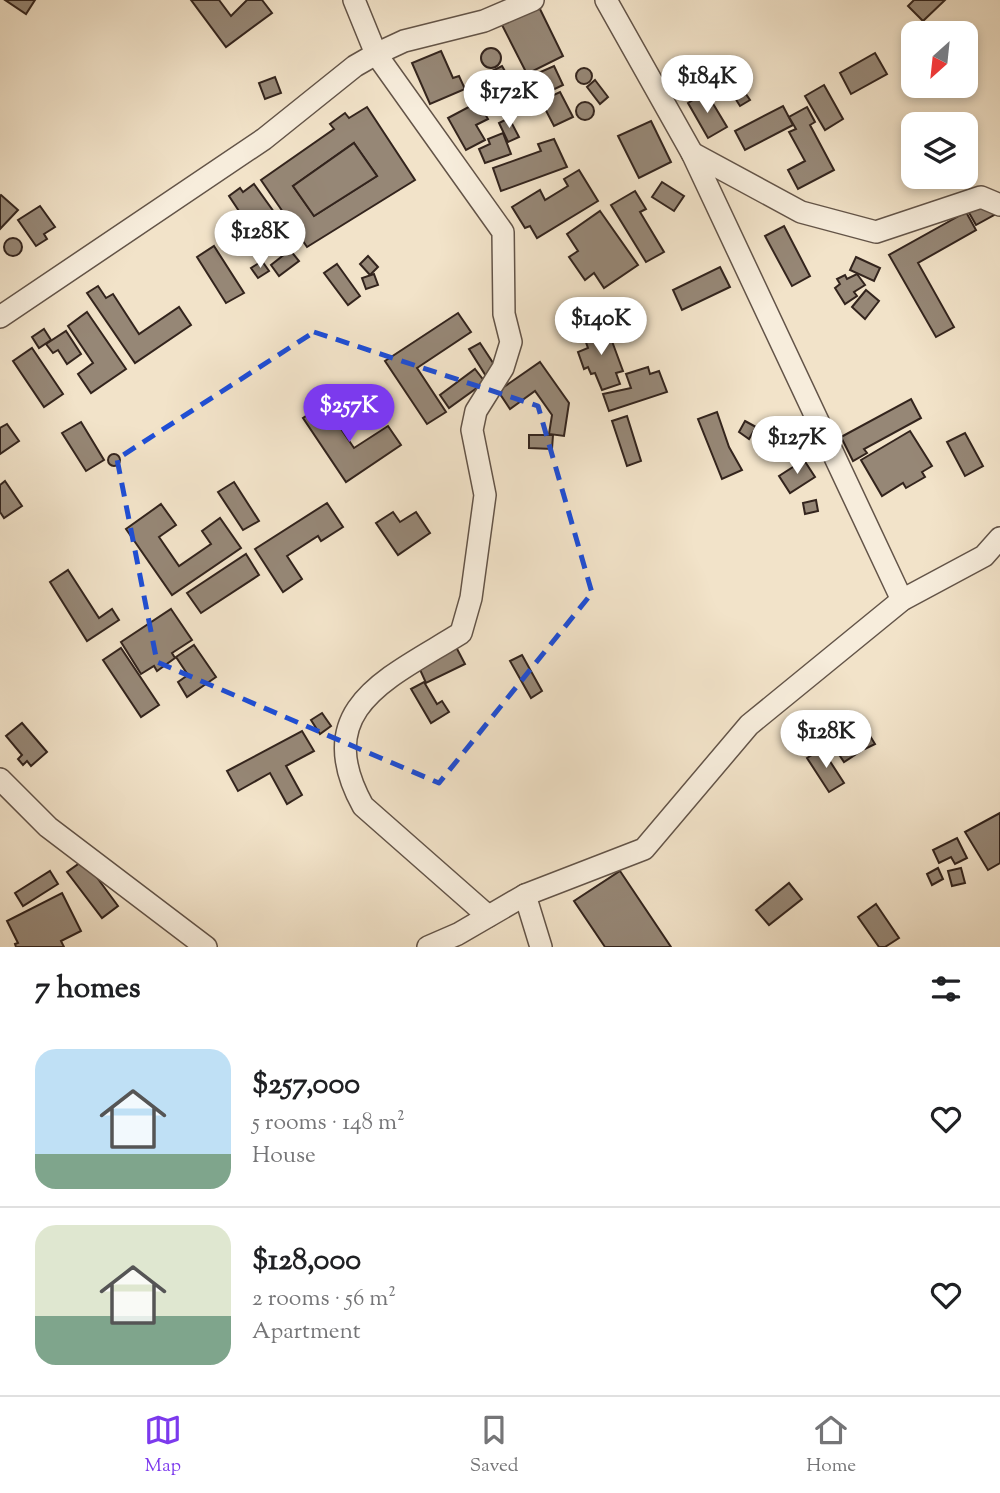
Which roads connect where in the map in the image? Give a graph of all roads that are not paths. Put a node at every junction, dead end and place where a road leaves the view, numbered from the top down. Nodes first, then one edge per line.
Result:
1 (354, 0) edge
2 (533, 0) edge
3 (606, 0) edge
4 (376, 54) junction
5 (692, 153) junction
6 (1000, 205) edge
7 (0, 317) edge
8 (1000, 538) edge
9 (902, 600) junction
10 (0, 779) edge
11 (525, 895) junction
12 (488, 916) junction
13 (206, 947) edge
14 (428, 947) edge
15 (541, 947) edge

1 - 4 street
2 - 4 street
3 - 5 street
4 - 7 street
4 - 12 street
5 - 6 street
5 - 9 street
8 - 9 street
9 - 11 street
10 - 13 street
11 - 12 street
11 - 15 street
12 - 14 street

